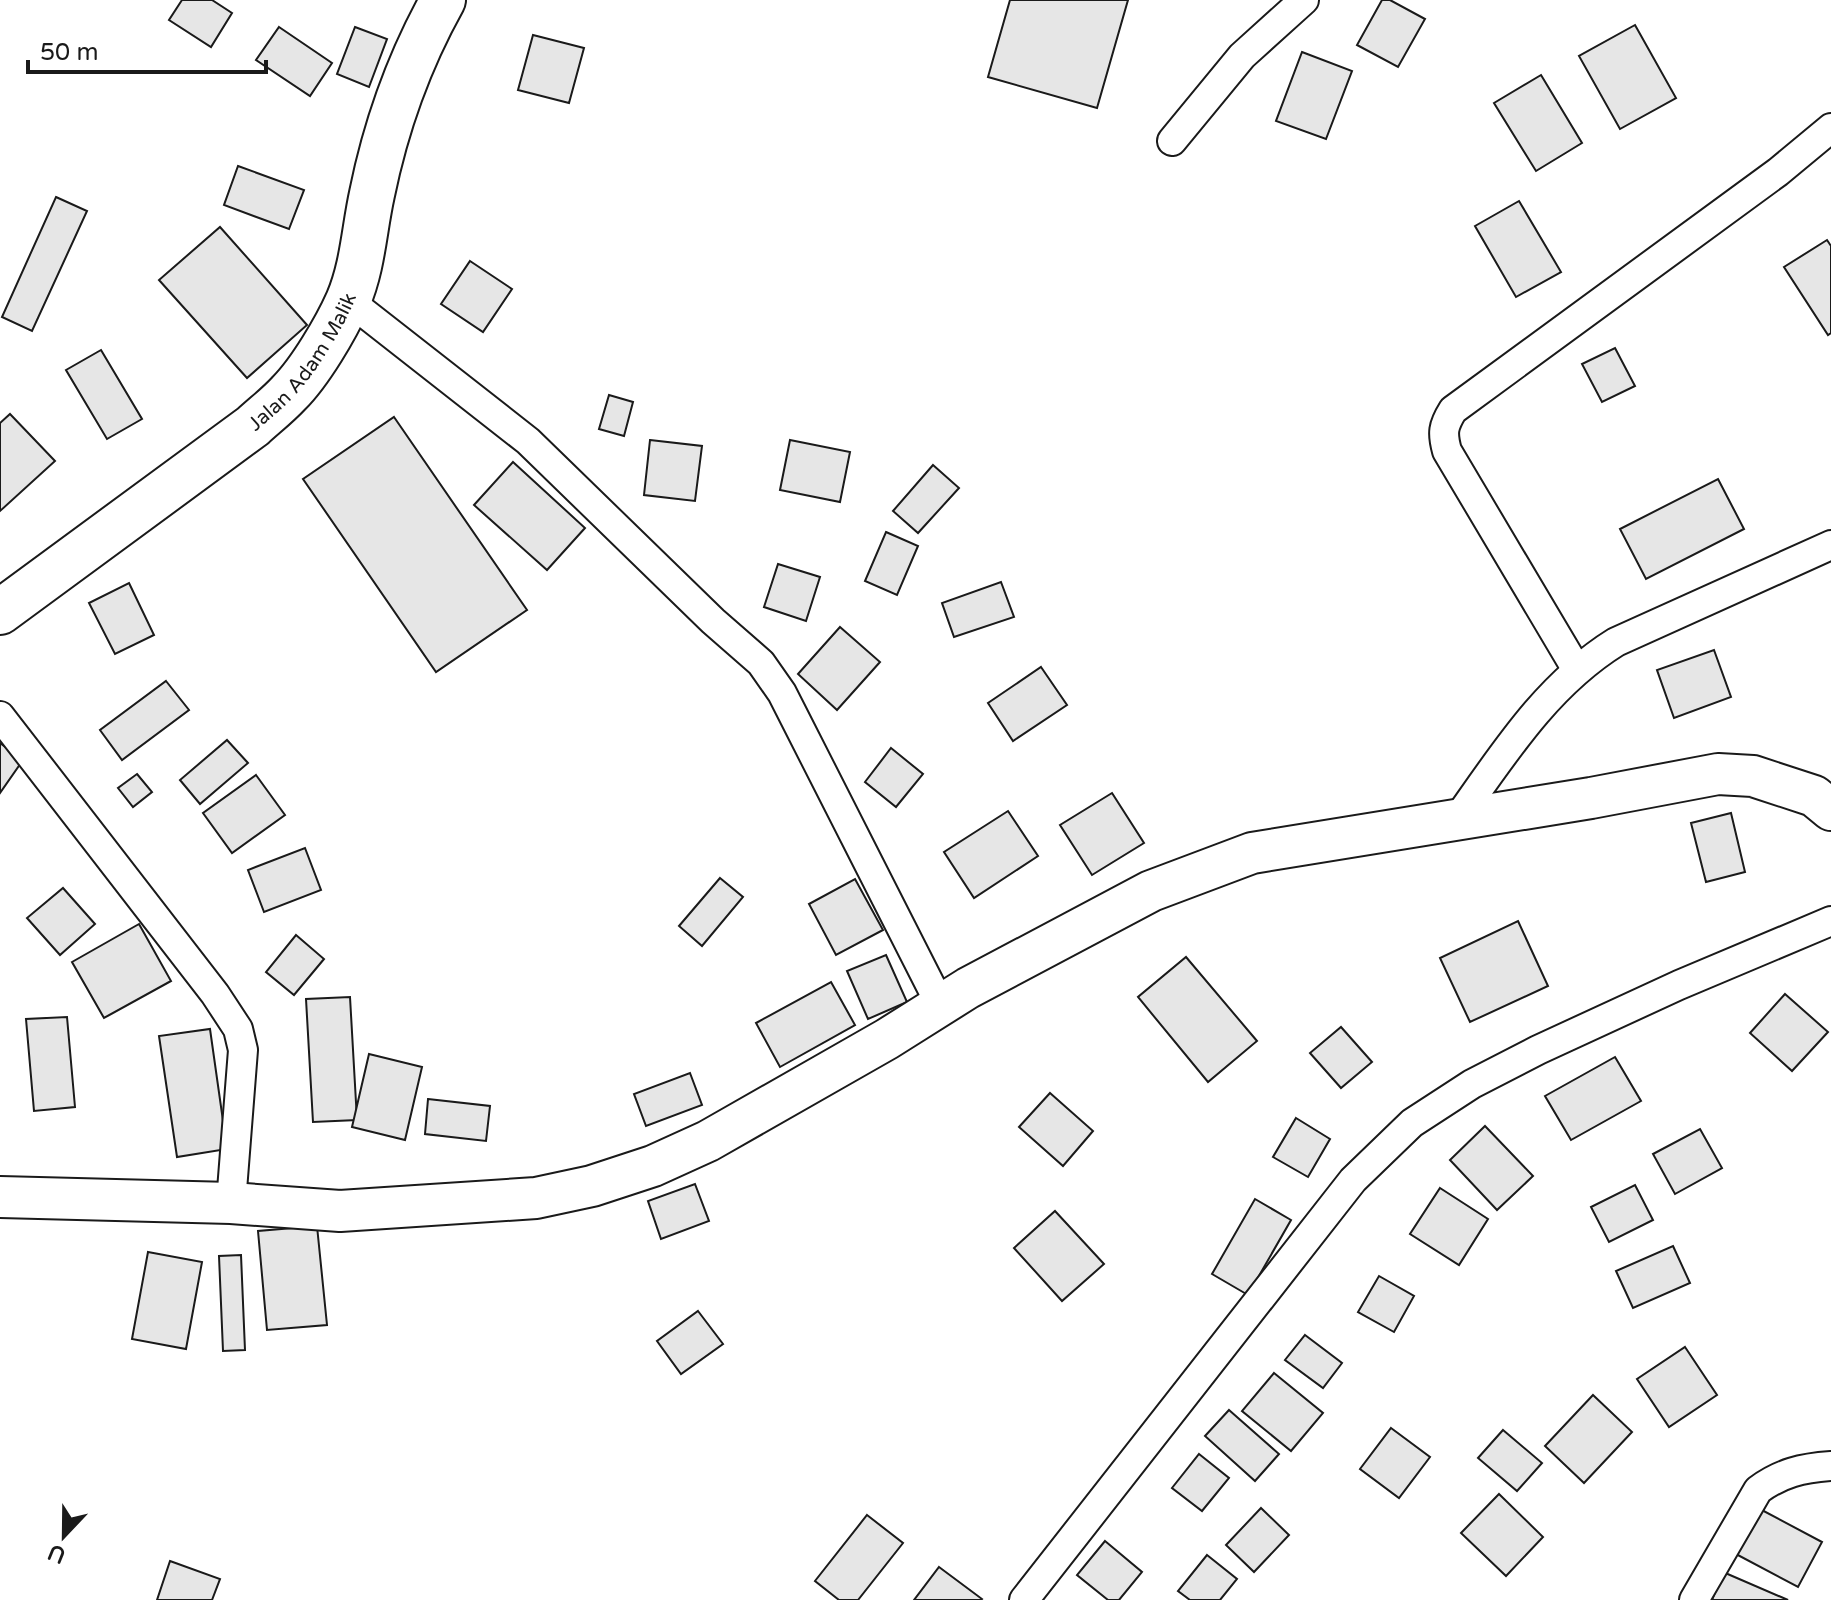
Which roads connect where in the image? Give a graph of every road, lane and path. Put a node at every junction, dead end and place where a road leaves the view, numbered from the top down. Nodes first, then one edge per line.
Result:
1 (443, 0) edge
2 (1304, 0) edge
3 (1831, 128) edge
4 (1172, 141) dead end
5 (348, 300) junction
6 (1831, 545) edge
7 (0, 612) edge
8 (1577, 670) junction
9 (0, 716) edge
10 (1825, 796) edge
11 (1458, 818) junction
12 (1831, 921) edge
13 (941, 1006) junction
14 (0, 1197) edge
15 (231, 1203) junction
16 (1831, 1466) edge
17 (1024, 1600) edge
18 (1694, 1600) edge

1 - 5 highway, Jalan Adam Malik
2 - 4 street
3 - 8 street
5 - 7 highway, Jalan Adam Malik
5 - 13 street
6 - 8 street
8 - 11 street
9 - 15 street
10 - 11 main road
11 - 13 main road
12 - 17 street
13 - 15 main road
14 - 15 main road
16 - 18 street

